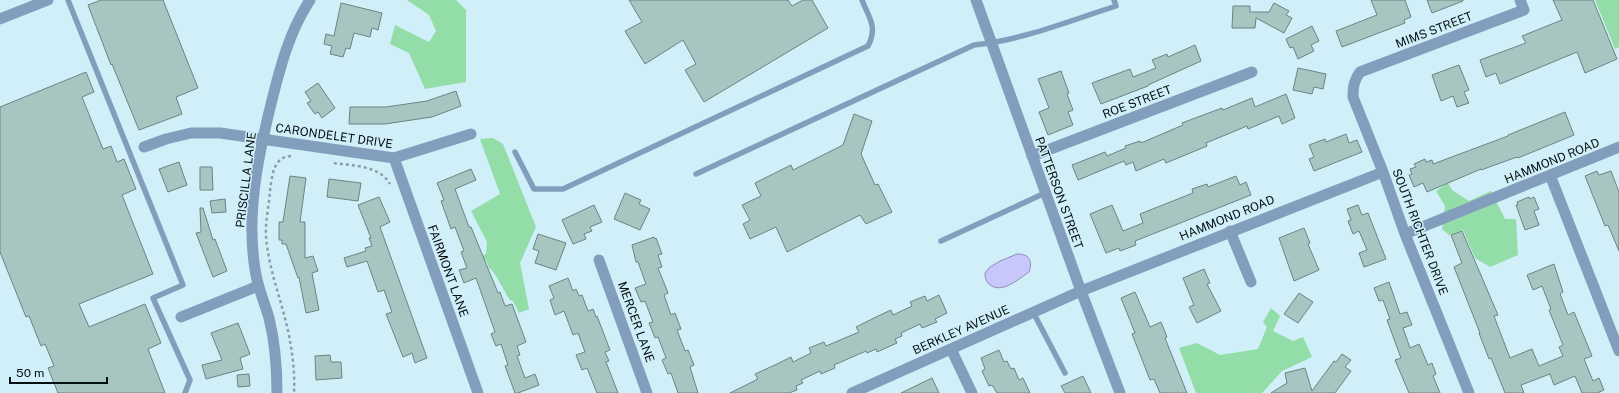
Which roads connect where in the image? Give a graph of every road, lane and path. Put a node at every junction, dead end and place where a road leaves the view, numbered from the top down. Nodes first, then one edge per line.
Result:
1 (48, 0) edge
2 (68, 0) edge
3 (310, 0) edge
4 (862, 0) edge
5 (976, 0) edge
6 (1114, 0) edge
7 (1522, 5) edge
8 (0, 19) edge
9 (992, 43) junction
10 (1252, 72) dead end
11 (1355, 79) joint
12 (471, 134) dead end
13 (263, 140) junction
14 (144, 147) dead end
15 (1619, 147) edge
16 (515, 152) dead end
17 (292, 156) dead end
18 (1032, 156) junction
19 (394, 158) junction
20 (330, 162) dead end
21 (1383, 172) junction
22 (696, 174) dead end
23 (1550, 175) junction
24 (392, 190) dead end
25 (1045, 193) junction
26 (1230, 231) junction
27 (1405, 234) junction
28 (941, 241) dead end
29 (599, 260) dead end
30 (1251, 282) dead end
31 (258, 286) junction
32 (1081, 291) junction
33 (1033, 312) junction
34 (182, 317) dead end
35 (951, 349) junction
36 (1619, 352) edge
37 (1065, 373) dead end
38 (185, 393) edge
39 (277, 393) edge
40 (294, 393) edge
41 (478, 393) edge
42 (647, 393) edge
43 (852, 393) edge
44 (972, 393) edge
45 (1120, 393) edge
46 (1469, 393) edge

1 - 8 street
2 - 38 lane
3 - 13 street, PRISCILLA LANE
4 - 16 lane
5 - 9 street, PATTERSON STREET
6 - 9 lane
7 - 11 street, MIMS STREET
9 - 18 street, PATTERSON STREET
9 - 22 lane
10 - 18 street, ROE STREET
11 - 21 street, SOUTH RICHTER DRIVE
12 - 19 street, CARONDELET DRIVE
13 - 14 street, CARONDELET DRIVE
13 - 19 street, CARONDELET DRIVE
13 - 31 street, PRISCILLA LANE
15 - 23 street, HAMMOND ROAD
17 - 40 path
18 - 25 street, PATTERSON STREET
19 - 41 street, FAIRMONT LANE
20 - 24 path
21 - 26 street, HAMMOND ROAD
21 - 27 street, SOUTH RICHTER DRIVE
23 - 27 street, HAMMOND ROAD
23 - 36 street
25 - 28 lane
25 - 32 street, PATTERSON STREET
26 - 30 street
26 - 32 street, HAMMOND ROAD
27 - 46 street, SOUTH RICHTER DRIVE
29 - 42 street, MERCER LANE
31 - 34 street
31 - 39 street, PRISCILLA LANE
32 - 33 street, BERKLEY AVENUE
32 - 45 street, PATTERSON STREET
33 - 35 street, BERKLEY AVENUE
33 - 37 lane
35 - 43 street, BERKLEY AVENUE
35 - 44 street

